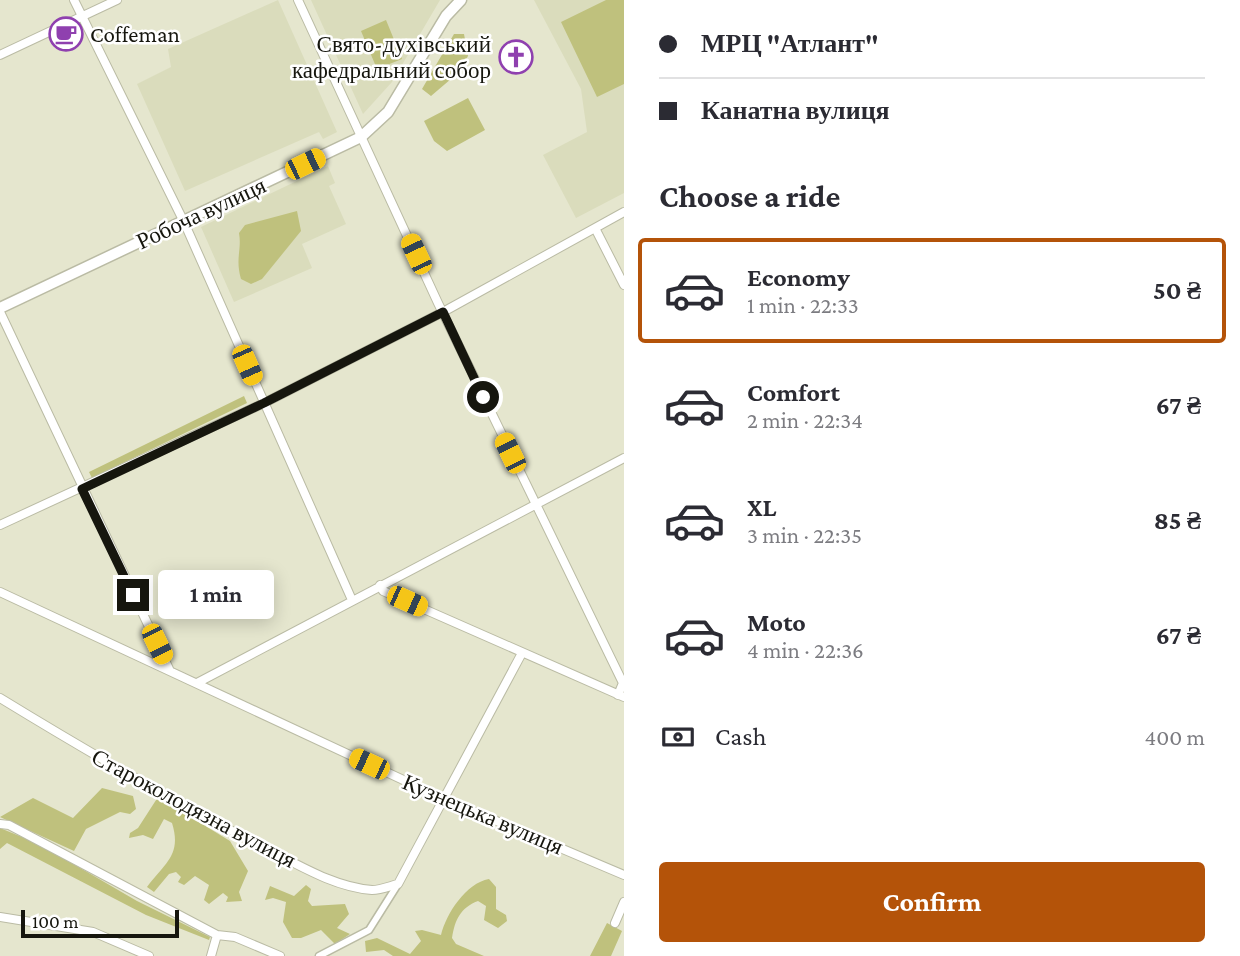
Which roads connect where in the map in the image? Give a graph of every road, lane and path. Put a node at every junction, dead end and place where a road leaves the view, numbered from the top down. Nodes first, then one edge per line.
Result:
1 (74, 0) edge
2 (117, 0) edge
3 (299, 0) edge
4 (459, 0) edge
5 (82, 17) junction
6 (0, 55) edge
7 (361, 137) junction
8 (624, 212) edge
9 (184, 222) junction
10 (595, 228) junction
11 (624, 285) edge
12 (0, 310) edge
13 (443, 312) junction
14 (264, 403) junction
15 (624, 458) edge
16 (82, 489) junction
17 (535, 506) junction
18 (0, 525) edge
19 (380, 585) junction
20 (0, 592) edge
21 (352, 600) junction
22 (522, 653) junction
23 (169, 669) junction
24 (197, 683) junction
25 (624, 683) edge
26 (621, 696) edge
27 (0, 698) edge
28 (442, 798) junction
29 (0, 824) edge
30 (624, 875) edge
31 (398, 884) junction
32 (624, 902) edge
33 (0, 917) edge
34 (614, 923) dead end
35 (217, 935) junction
36 (149, 956) edge
37 (211, 956) edge
38 (280, 956) edge
39 (319, 956) edge

1 - 5 street
2 - 5 street
3 - 7 street
4 - 7 street, Робоча вулиця
5 - 6 street
5 - 9 street
7 - 9 street, Робоча вулиця
7 - 13 street
8 - 10 street
9 - 12 street, Робоча вулиця
9 - 14 street
10 - 11 street
10 - 13 street
12 - 16 street
13 - 14 street
13 - 17 street
14 - 16 street
14 - 21 street
15 - 17 street
16 - 18 street
16 - 23 street
17 - 19 street
17 - 25 street
19 - 21 street
19 - 22 street
20 - 23 street, Кузнецька вулиця
21 - 24 street
22 - 26 street
22 - 28 street
23 - 24 street, Кузнецька вулиця
24 - 28 street, Кузнецька вулиця
25 - 26 street
27 - 31 street, Староколодязна вулиця
28 - 30 street, Кузнецька вулиця
28 - 31 street
29 - 35 street
31 - 39 street
32 - 34 street
33 - 36 street
35 - 37 street
35 - 38 street

